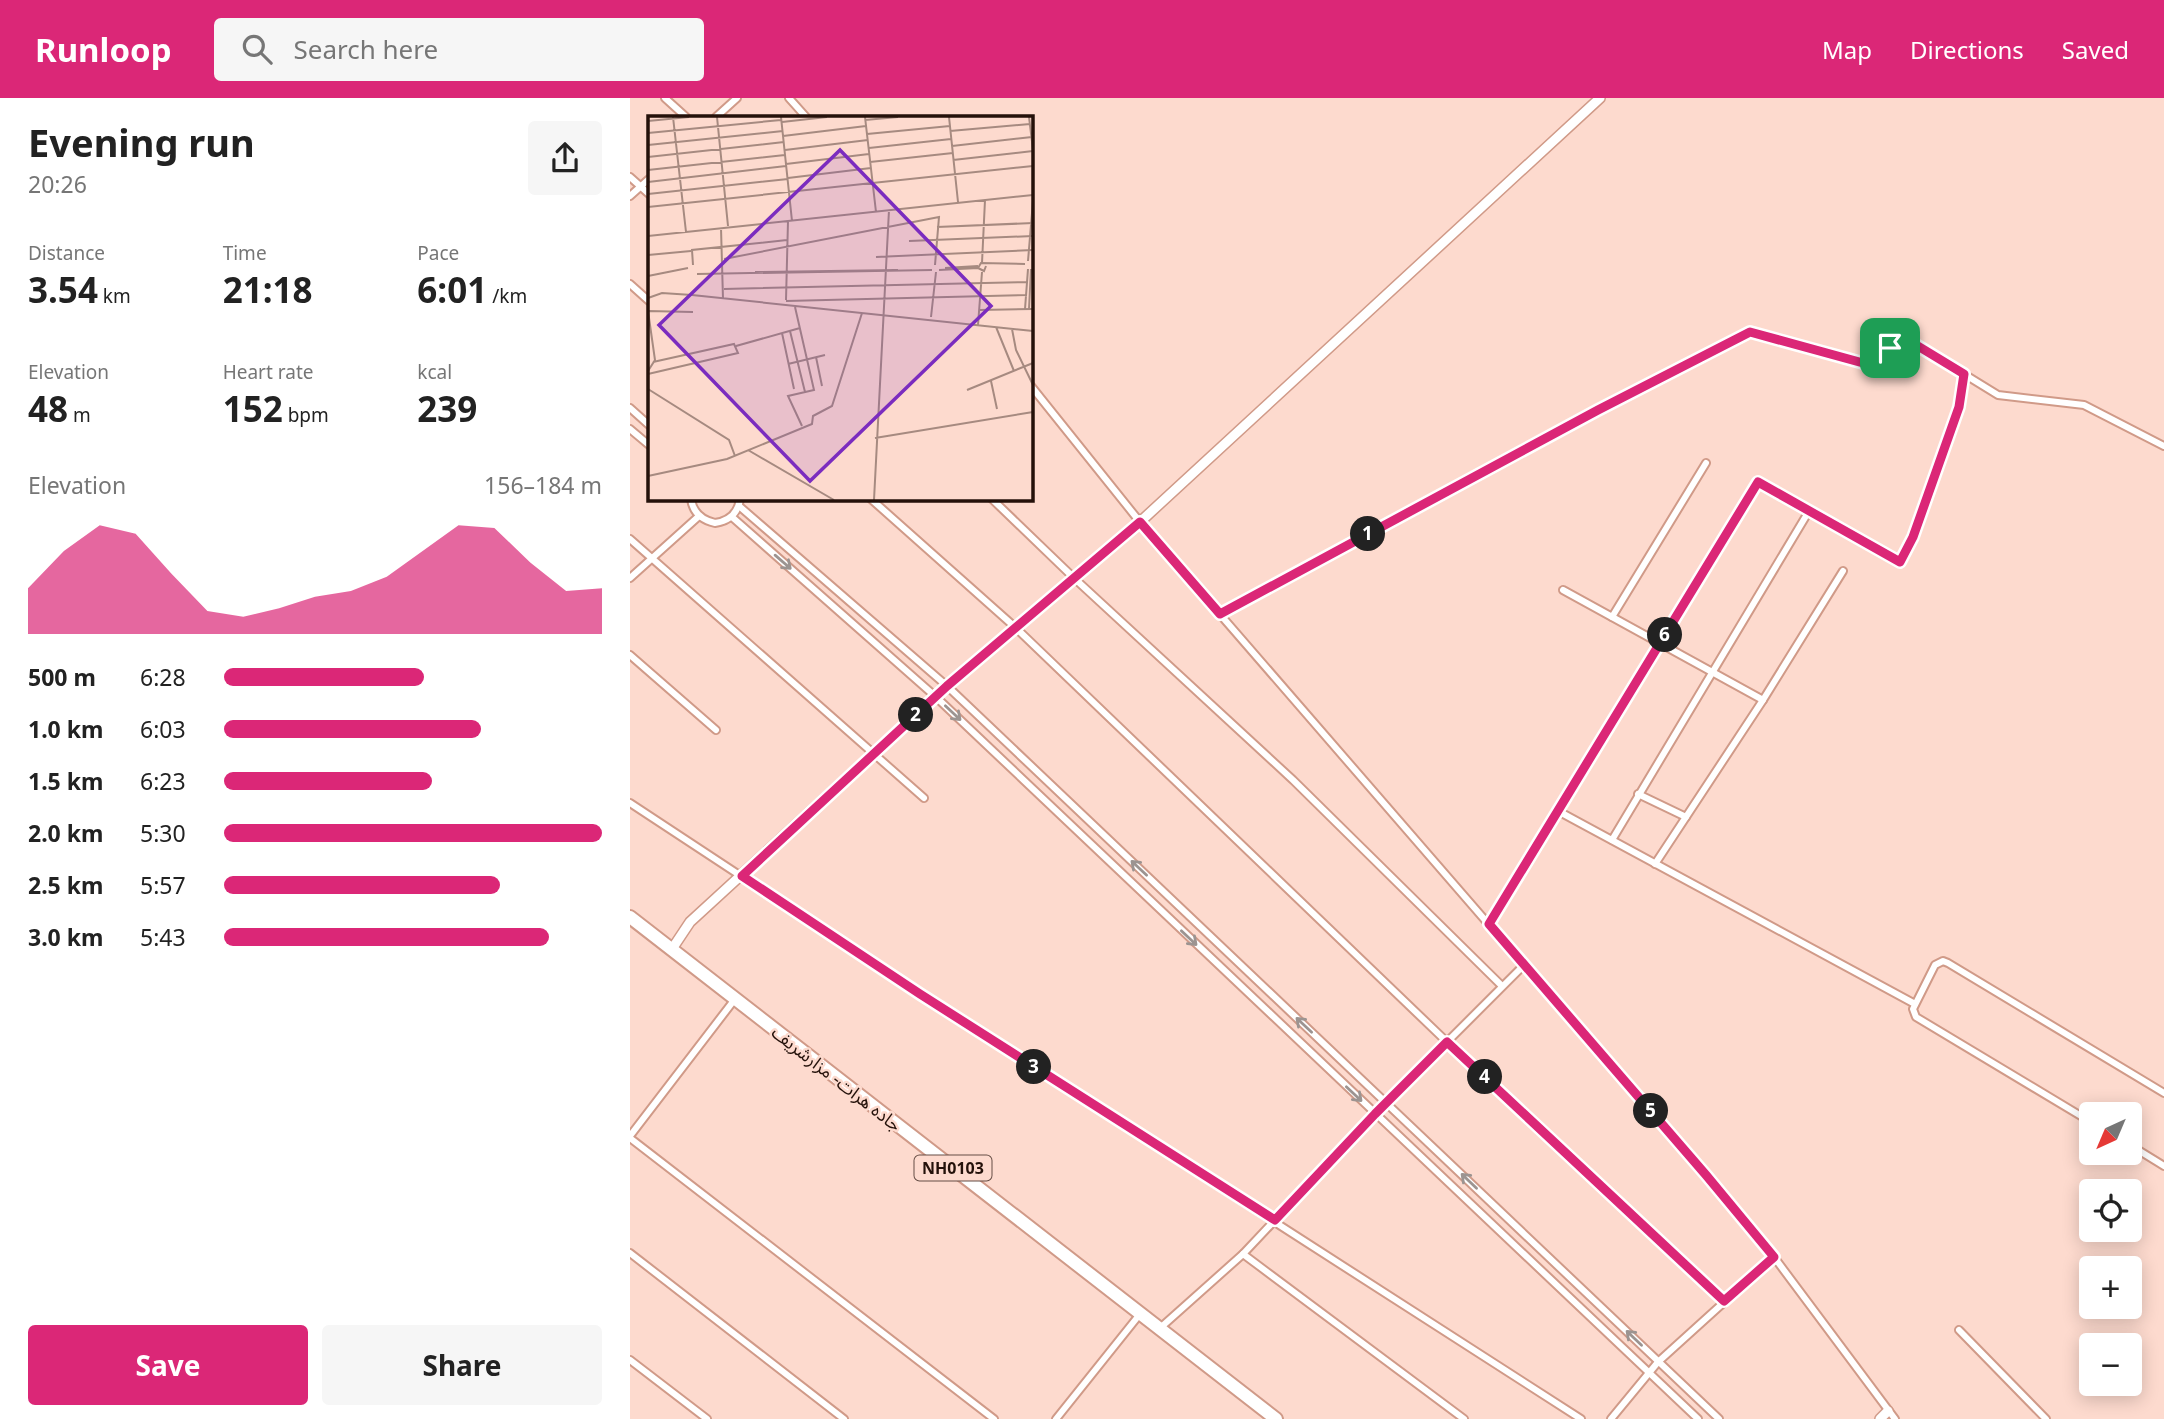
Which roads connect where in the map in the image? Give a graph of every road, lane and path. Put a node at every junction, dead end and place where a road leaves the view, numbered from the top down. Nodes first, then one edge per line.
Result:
1 (665, 98) edge
2 (737, 98) edge
3 (789, 98) edge
4 (1600, 98) edge
5 (685, 116) edge
6 (717, 116) edge
7 (805, 116) edge
8 (630, 177) edge
9 (648, 179) edge
10 (641, 187) junction
11 (648, 193) edge
12 (630, 196) edge
13 (630, 284) edge
14 (648, 300) edge
15 (1964, 374) junction
16 (1032, 387) edge
17 (630, 408) edge
18 (648, 424) edge
19 (630, 429) edge
20 (648, 444) edge
21 (2164, 446) edge
22 (1706, 463) dead end
23 (691, 500) edge
24 (872, 500) edge
25 (993, 500) edge
26 (740, 503) edge
27 (1809, 511) junction
28 (699, 516) junction
29 (732, 517) junction
30 (1140, 522) junction
31 (630, 539) edge
32 (652, 558) junction
33 (1843, 570) dead end
34 (630, 578) edge
35 (1074, 578) junction
36 (1563, 590) dead end
37 (1220, 614) junction
38 (1612, 617) junction
39 (1016, 628) junction
40 (1660, 644) junction
41 (630, 655) edge
42 (1712, 672) junction
43 (947, 686) junction
44 (936, 697) junction
45 (1763, 700) junction
46 (716, 730) dead end
47 (874, 753) junction
48 (1638, 794) junction
49 (923, 798) dead end
50 (630, 803) edge
51 (1558, 811) junction
52 (1686, 817) junction
53 (1612, 840) junction
54 (1656, 864) junction
55 (742, 876) junction
56 (630, 917) edge
57 (1489, 924) junction
58 (672, 949) junction
59 (1524, 965) junction
60 (1502, 986) junction
61 (735, 999) junction
62 (1915, 1004) junction
63 (1447, 1042) junction
64 (2164, 1093) edge
65 (1387, 1103) junction
66 (1375, 1114) junction
67 (2079, 1115) edge
68 (630, 1137) edge
69 (2142, 1152) edge
70 (2164, 1166) edge
71 (1275, 1220) junction
72 (630, 1253) edge
73 (1243, 1254) junction
74 (1774, 1257) junction
75 (1724, 1301) junction
76 (1140, 1314) junction
77 (1159, 1329) junction
78 (1959, 1330) dead end
79 (630, 1360) edge
80 (1658, 1362) junction
81 (1650, 1373) junction
82 (1888, 1411) junction
83 (707, 1419) edge
84 (844, 1419) edge
85 (994, 1419) edge
86 (1056, 1419) edge
87 (1276, 1419) edge
88 (1464, 1419) edge
89 (1581, 1419) edge
90 (1611, 1419) edge
91 (1698, 1419) edge
92 (1719, 1419) edge
93 (1880, 1419) edge
94 (1895, 1419) edge
95 (2046, 1419) edge

1 - 5 street
2 - 6 street
3 - 7 street
4 - 30 street
8 - 10 street
9 - 10 street
10 - 11 street
10 - 12 street
13 - 14 street
15 - 21 street
15 - 27 street
15 - 37 street
16 - 30 street
17 - 18 street
19 - 20 street
22 - 38 street
23 - 28 street
24 - 39 street
25 - 35 street
26 - 29 street
26 - 43 street
27 - 40 street
27 - 42 street
28 - 29 street
28 - 32 street
29 -> 44 street
30 - 35 street
30 - 37 street
31 - 32 street
32 - 34 street
32 - 47 street
33 - 45 street
35 - 39 street
35 - 60 street
36 - 38 street
37 - 57 street
38 - 40 street
39 - 43 street
39 - 63 street
40 - 42 street
40 - 51 street
41 - 46 street
42 - 45 street
42 - 48 street
43 - 44 street
65 -> 43 street
44 - 47 street
44 -> 66 street
45 - 52 street
47 - 49 street
47 - 55 street
48 - 52 street
48 - 53 street
50 - 55 street
51 - 53 street
51 - 57 street
52 - 54 street
53 - 54 street
54 - 62 street
55 - 58 street
55 - 71 street
56 - 58 highway, جاده هرات- مزارشریف / NH0103
57 - 59 street
58 - 61 highway, جاده هرات- مزارشریف / NH0103
59 - 60 street
59 - 74 street
60 - 63 street
61 - 68 street
61 - 76 highway, جاده هرات- مزارشریف / NH0103
62 - 64 street
62 - 67 street
63 - 65 street
63 - 75 street
65 - 66 street
80 -> 65 street
66 - 71 street
66 - 81 street
68 - 85 street
69 - 70 street
71 - 73 street
71 - 89 street
72 - 84 street
73 - 77 street
73 - 88 street
74 - 75 street
74 - 82 street
75 - 80 street
76 - 77 highway, جاده هرات- مزارشریف / NH0103
76 - 86 street
77 - 87 highway, جاده هرات- مزارشریف / NH0103
78 - 95 street
79 - 83 street
80 - 81 street
80 - 92 street
81 - 90 street
81 - 91 street
82 - 93 street
82 - 94 street

